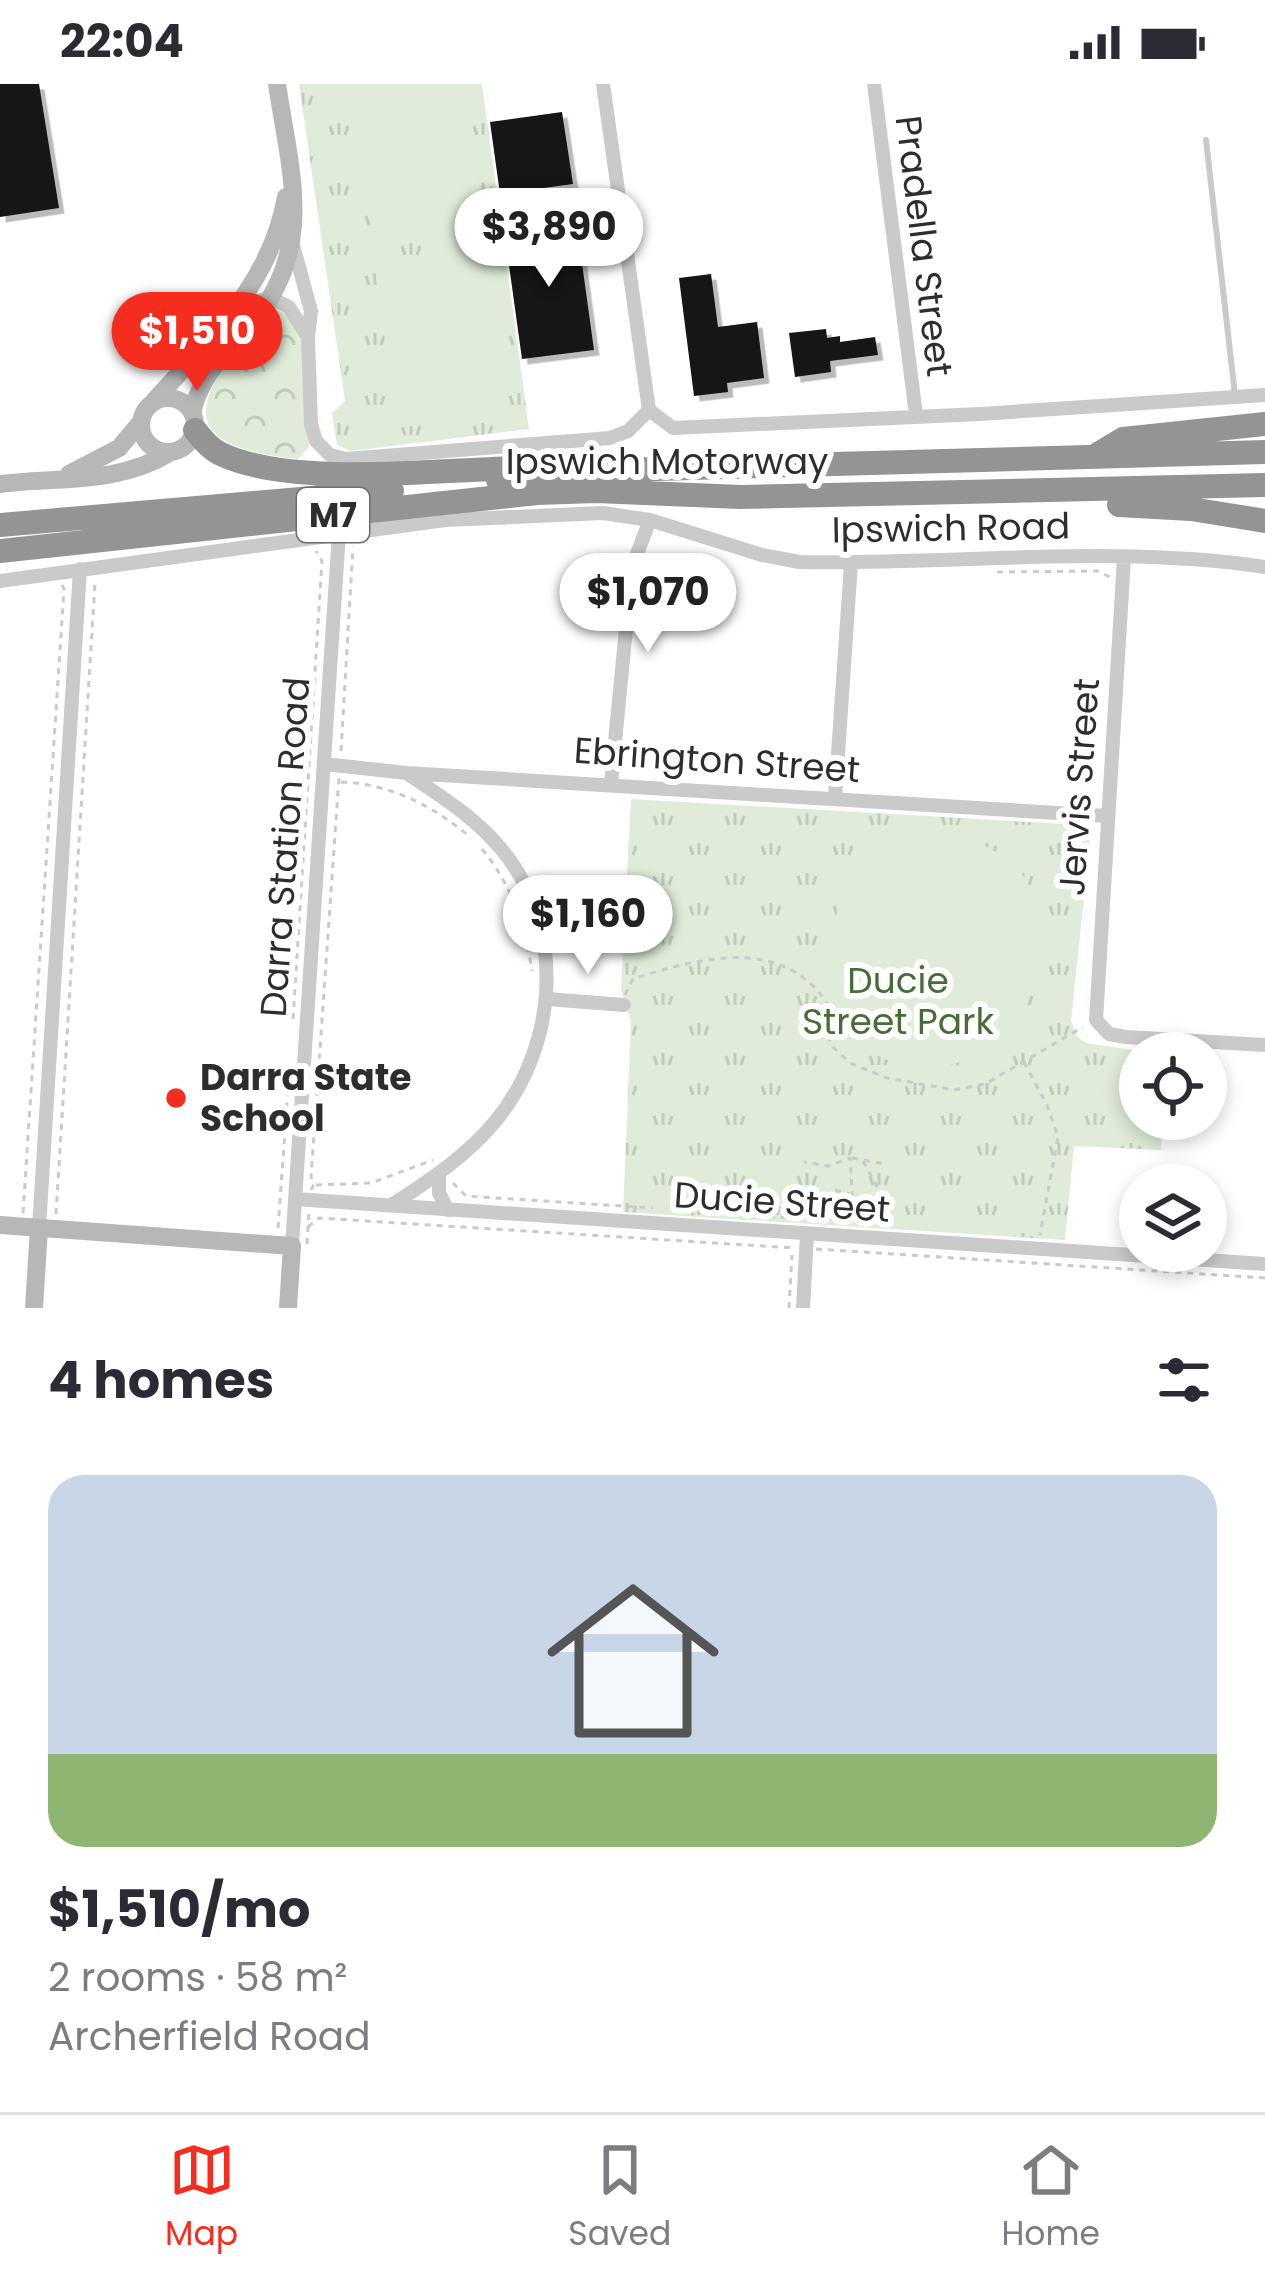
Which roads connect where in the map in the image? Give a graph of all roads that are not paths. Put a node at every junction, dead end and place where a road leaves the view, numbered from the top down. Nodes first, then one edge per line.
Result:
1 (277, 84) edge
2 (603, 84) edge
3 (874, 84) edge
4 (1206, 140) dead end
5 (290, 175) junction
6 (293, 244) junction
7 (272, 298) junction
8 (240, 305) junction
9 (308, 338) junction
10 (1265, 395) edge
11 (1238, 399) junction
12 (154, 401) junction
13 (649, 410) junction
14 (916, 415) junction
15 (194, 422) junction
16 (140, 423) junction
17 (1265, 424) edge
18 (1265, 452) edge
19 (169, 453) junction
20 (1091, 458) junction
21 (547, 474) junction
22 (64, 476) junction
23 (0, 484) edge
24 (1265, 485) edge
25 (987, 494) junction
26 (650, 520) junction
27 (1265, 521) edge
28 (0, 525) edge
29 (339, 533) junction
30 (0, 551) edge
31 (1124, 559) junction
32 (851, 563) junction
33 (1265, 567) edge
34 (88, 572) junction
35 (0, 581) edge
36 (334, 771) junction
37 (406, 773) junction
38 (462, 774) junction
39 (611, 783) junction
40 (835, 798) junction
41 (455, 806) junction
42 (1107, 816) junction
43 (547, 999) junction
44 (624, 1005) road end
45 (1265, 1045) edge
46 (437, 1169) junction
47 (306, 1194) junction
48 (393, 1204) junction
49 (448, 1210) junction
50 (0, 1225) edge
51 (31, 1227) junction
52 (802, 1244) junction
53 (300, 1247) junction
54 (1265, 1264) edge
55 (34, 1308) edge
56 (288, 1308) edge
57 (803, 1308) edge

1 - 5 main road
2 - 13 street
3 - 14 street, Pradella Street
4 - 11 lane
5 - 6 main road
5 - 8 main road
6 - 7 main road
6 - 9 street
7 - 8 street
7 - 9 street
7 - 15 main road
8 - 12 main road
9 - 13 street
10 - 11 street
11 - 14 street
12 - 15 main road
12 - 16 main road
13 - 14 street
15 - 19 main road
15 - 21 highway
16 - 19 main road
16 - 22 main road
17 - 20 highway
18 - 20 highway, Ipswich Motorway / M7
19 - 22 main road
20 - 21 highway, Ipswich Motorway / M7
21 - 28 highway, Ipswich Motorway / M7
22 - 23 main road
24 - 25 highway, Ipswich Motorway / M7
25 - 27 highway
25 - 30 highway, Ipswich Motorway / M7
26 - 29 street, Ipswich Road
26 - 32 street, Ipswich Road
26 - 39 street
29 - 34 street, Ipswich Road
29 - 36 street, Darra Station Road
31 - 32 street, Ipswich Road
31 - 33 street, Ipswich Road
31 - 42 street, Jervis Street
32 - 40 street
34 - 35 street, Ipswich Road
34 - 51 street
36 - 37 street, Ebrington Street
36 - 47 street, Darra Station Road
37 - 38 street, Ebrington Street
37 - 41 street
38 - 39 street, Ebrington Street
38 - 41 street
39 - 40 street, Ebrington Street
40 - 42 street, Ebrington Street
41 - 43 street
42 - 45 street, Jervis Street
43 - 44 street
43 - 46 street
46 - 48 street
46 - 49 street
47 - 48 street, Ducie Street
47 - 53 street, Darra Station Road
48 - 49 street, Ducie Street
49 - 52 street, Ducie Street
50 - 51 main road
51 - 53 main road
51 - 55 main road
52 - 54 street, Ducie Street
52 - 57 street
53 - 56 main road, Darra Station Road

